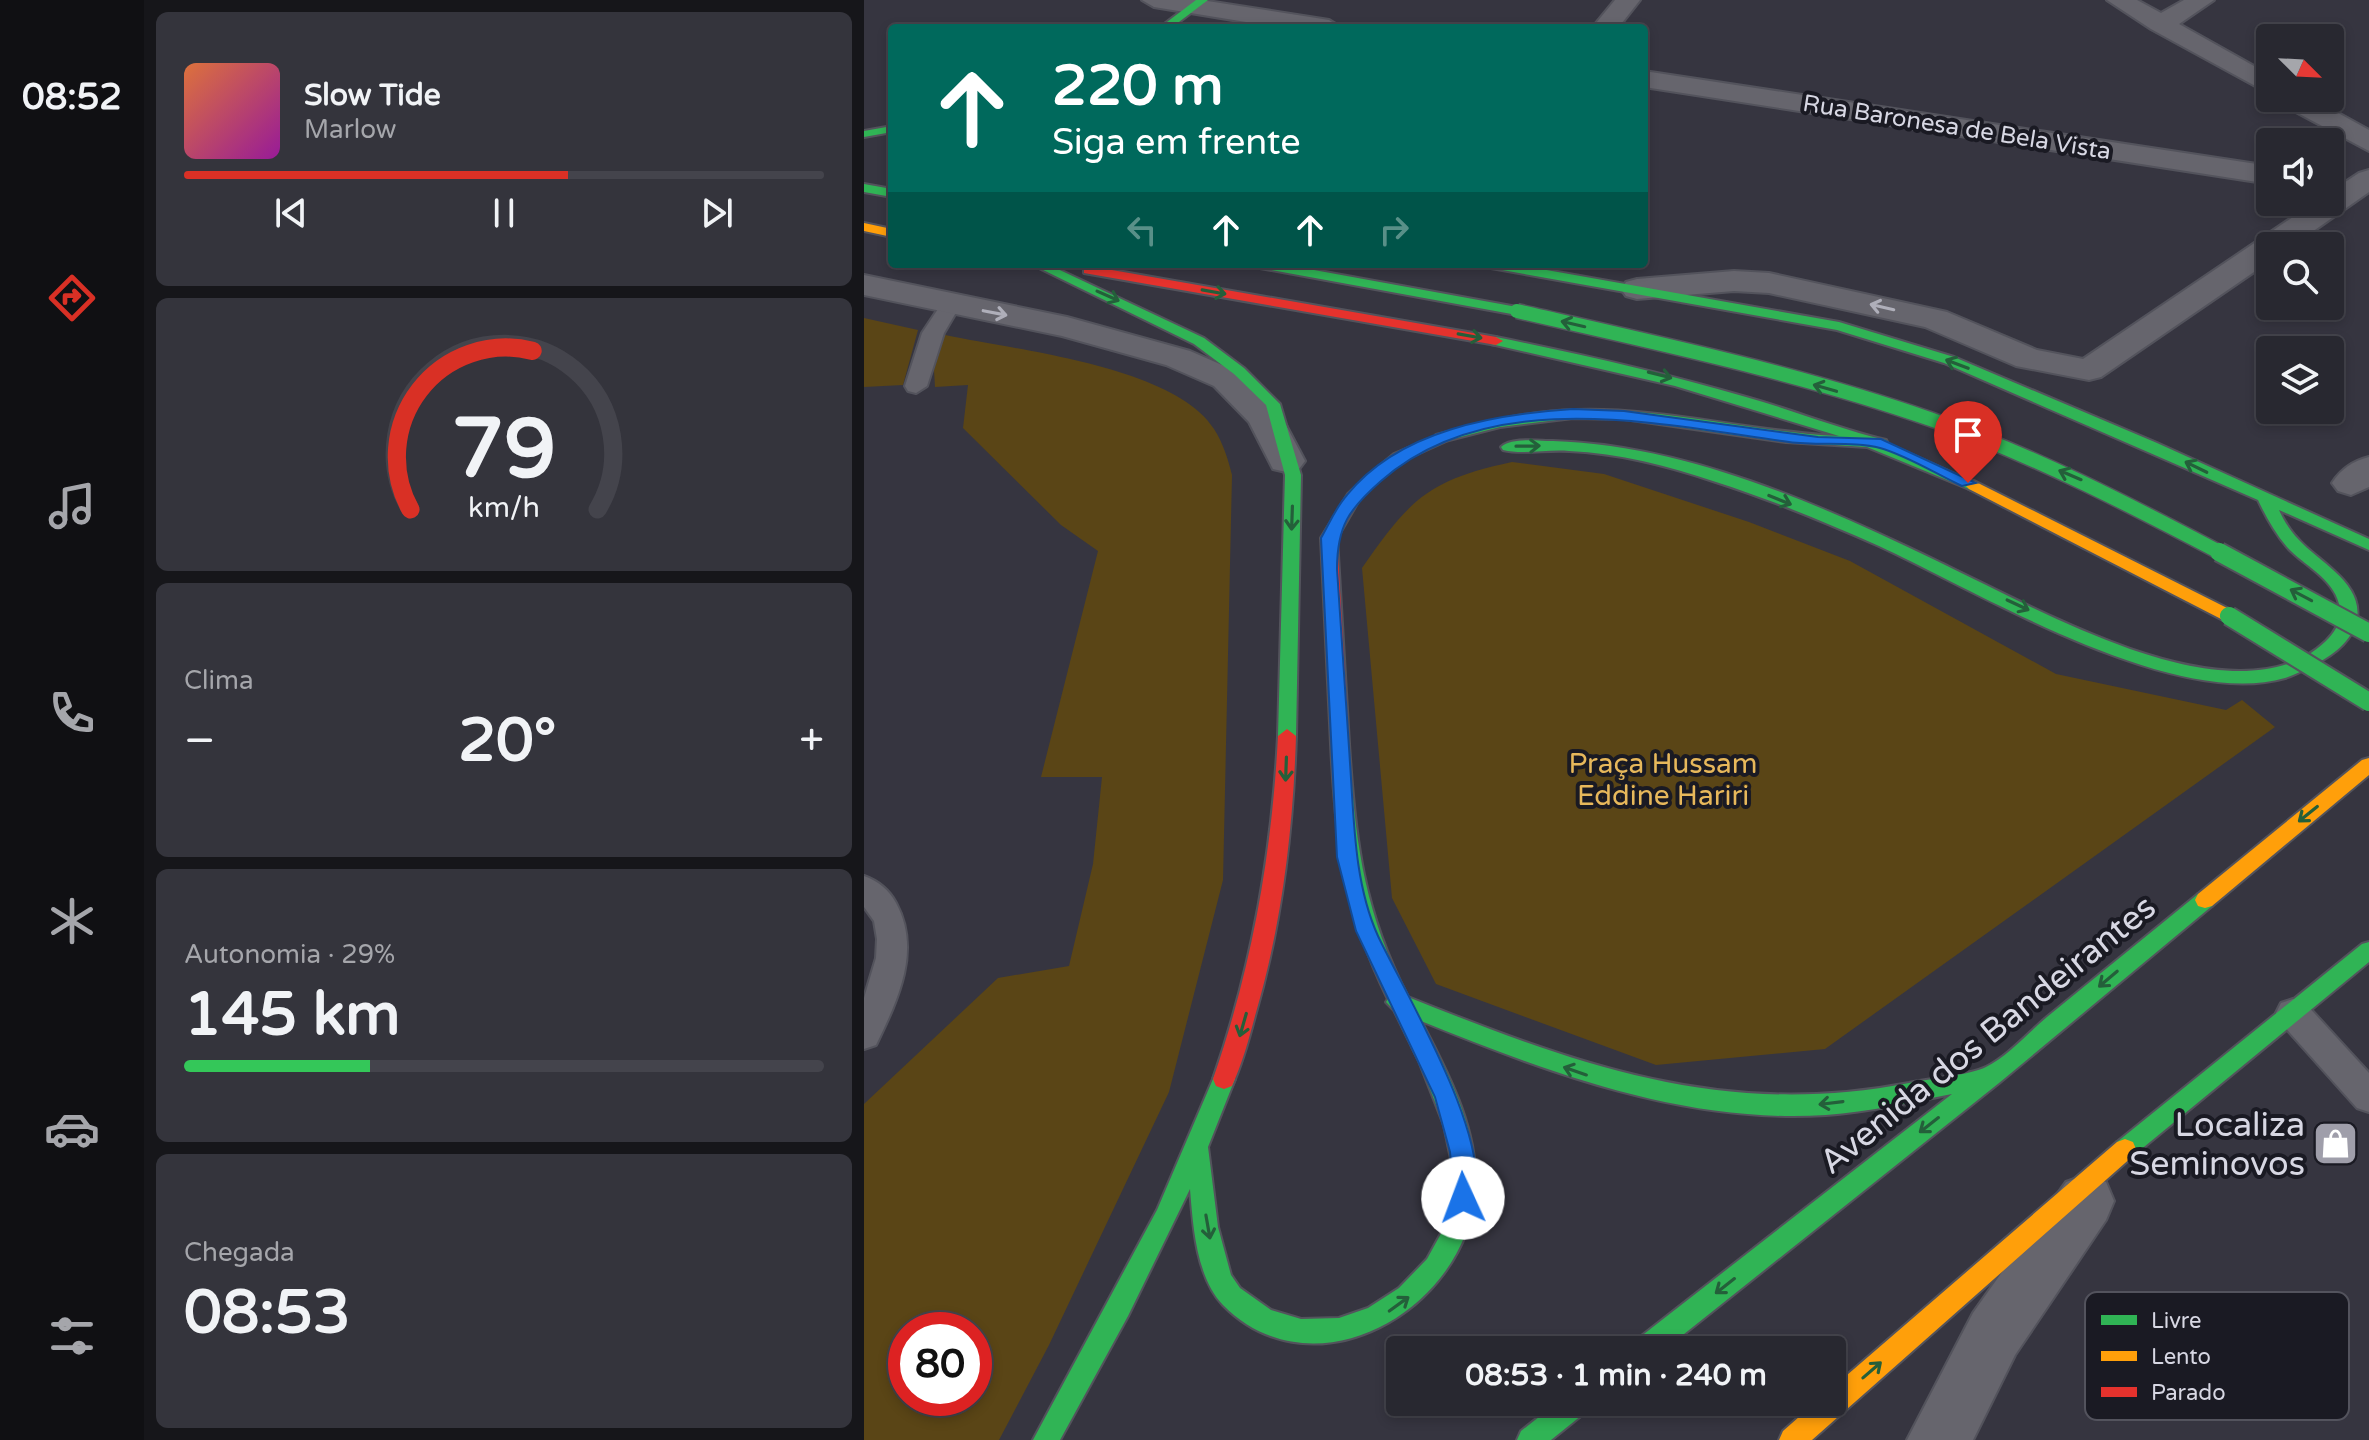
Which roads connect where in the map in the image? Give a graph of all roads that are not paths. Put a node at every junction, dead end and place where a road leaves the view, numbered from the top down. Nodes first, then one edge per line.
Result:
1 (1154, 0) edge
2 (1628, 0) edge
3 (2119, 0) edge
4 (2202, 0) edge
5 (1201, 3) edge
6 (1170, 24) edge
7 (1309, 24) edge
8 (1608, 24) edge
9 (2160, 24) junction
10 (2256, 78) edge
11 (1648, 80) edge
12 (2316, 112) edge
13 (888, 130) edge
14 (864, 134) edge
15 (2369, 142) edge
16 (2256, 173) edge
17 (2349, 187) edge
18 (864, 188) edge
19 (888, 192) edge
20 (864, 227) edge
21 (888, 232) edge
22 (2290, 232) edge
23 (2256, 256) edge
24 (1046, 268) edge
25 (1078, 268) edge
26 (1282, 268) edge
27 (1514, 268) edge
28 (864, 285) edge
29 (1637, 289) junction
30 (951, 304) junction
31 (916, 386) dead end
32 (1881, 443) junction
33 (1484, 452) dead end
34 (1429, 464) dead end
35 (1293, 475) junction
36 (1370, 481) junction
37 (2266, 500) junction
38 (2369, 545) edge
39 (2369, 633) edge
40 (2369, 702) edge
41 (2369, 765) edge
42 (864, 888) edge
43 (2369, 950) edge
44 (2334, 982) junction
45 (2357, 983) dead end
46 (1397, 1002) junction
47 (2293, 1013) junction
48 (864, 1035) edge
49 (1991, 1076) junction
50 (2369, 1097) edge
51 (1198, 1150) junction
52 (2117, 1156) junction
53 (1662, 1336) edge
54 (1560, 1416) edge
55 (1046, 1440) edge
56 (1530, 1440) edge
57 (1792, 1440) edge
58 (1939, 1440) edge

1 - 5 street
2 - 8 street
3 - 9 street
4 - 9 street
5 - 6 main road
5 - 7 street
9 - 10 street
11 - 16 street, Rua Baronesa de Bela Vista
12 - 15 street
13 - 14 main road
17 - 22 street
18 - 19 main road
20 - 21 main road
23 -> 29 street
24 -> 35 main road
25 -> 32 main road
39 -> 26 main road, bridge
27 - 29 main road
28 - 30 street
37 -> 29 main road
30 - 31 lane
30 -> 35 street
32 - 36 main road
32 - 40 main road, bridge
33 -> 37 main road
34 - 36 main road
35 -> 51 main road
36 - 46 main road
37 - 38 main road
41 -> 49 main road, Avenida dos Bandeirantes
42 - 48 lane
43 - 44 main road
44 - 45 main road
44 - 47 main road
49 -> 46 main road
51 -> 46 main road
47 - 50 lane
47 - 52 main road
49 -> 53 main road, Avenida dos Bandeirantes
51 - 55 main road
57 -> 52 main road
52 - 58 street
54 - 56 main road

